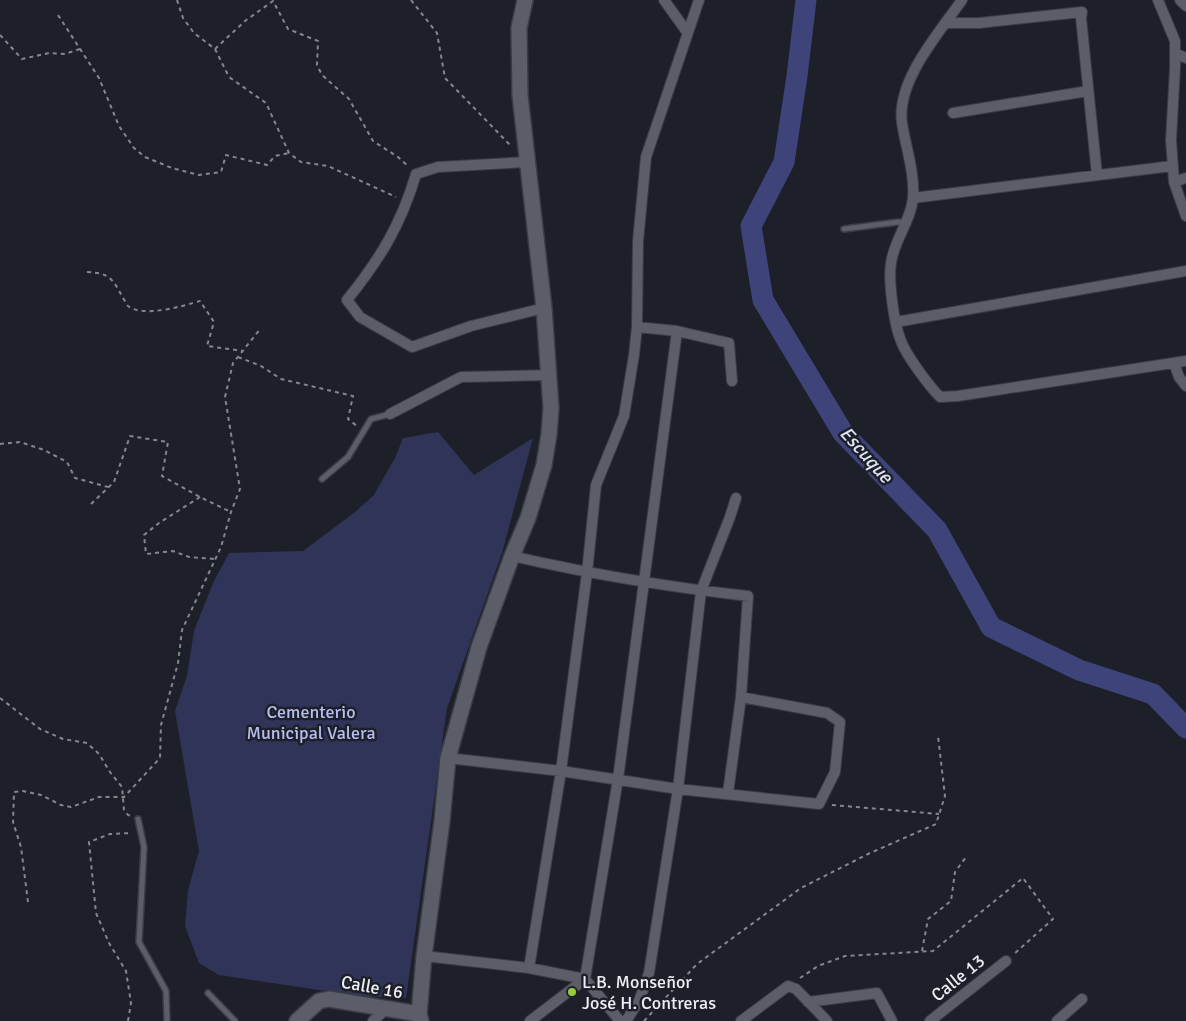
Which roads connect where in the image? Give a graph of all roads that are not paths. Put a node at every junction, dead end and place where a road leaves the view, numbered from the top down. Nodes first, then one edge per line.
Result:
1 (524, 0) edge
2 (664, 0) edge
3 (698, 0) edge
4 (962, 0) edge
5 (1158, 0) edge
6 (1180, 0) edge
7 (1186, 6) edge
8 (946, 23) junction
9 (687, 32) junction
10 (1175, 53) junction
11 (1186, 58) edge
12 (1088, 91) junction
13 (953, 113) dead end
14 (527, 162) junction
15 (1172, 166) junction
16 (1097, 176) junction
17 (1186, 178) edge
18 (1174, 182) junction
19 (913, 198) junction
20 (1186, 216) edge
21 (905, 223) junction
22 (844, 229) dead end
23 (1186, 271) edge
24 (544, 308) junction
25 (896, 322) junction
26 (637, 327) junction
27 (676, 331) junction
28 (1186, 361) edge
29 (1174, 363) junction
30 (550, 375) junction
31 (732, 382) dead end
32 (1186, 386) edge
33 (390, 414) joint
34 (322, 479) dead end
35 (736, 498) dead end
36 (512, 556) junction
37 (587, 573) junction
38 (643, 582) junction
39 (701, 591) junction
40 (741, 697) junction
41 (448, 758) junction
42 (561, 771) junction
43 (618, 779) junction
44 (678, 789) junction
45 (728, 793) junction
46 (138, 820) road end
47 (424, 956) junction
48 (1006, 961) road end
49 (529, 968) junction
50 (585, 979) junction
51 (208, 993) dead end
52 (1082, 999) dead end
53 (808, 1002) junction
54 (386, 1009) junction
55 (420, 1018) edge
56 (166, 1021) edge
57 (235, 1021) edge
58 (297, 1021) edge
59 (373, 1021) edge
60 (530, 1021) edge
61 (620, 1021) edge
62 (626, 1021) edge
63 (741, 1021) edge
64 (827, 1021) edge
65 (892, 1021) edge
66 (930, 1021) edge
67 (1057, 1021) edge

1 - 14 main road
2 - 9 street
3 - 9 street
4 - 8 street
5 - 10 street
6 - 7 street
8 - 12 street
8 - 19 street
9 - 26 street
10 - 11 street
10 - 15 street
12 - 13 street
12 - 16 street
14 - 24 main road
14 - 24 street
15 - 16 street
15 - 18 street
16 - 19 street
17 - 18 street
18 - 20 street
19 - 21 street
21 - 22 lane
21 - 25 street
23 - 25 street
24 - 30 main road
25 - 29 street
26 - 27 street
26 - 37 street
27 - 31 street
27 - 38 street
28 - 29 street
29 - 32 street
30 - 33 street
30 - 36 main road
33 - 34 lane
35 - 39 street
36 - 37 street
36 - 41 main road
37 - 38 street
37 - 42 street
38 - 39 street
38 - 43 street
39 - 40 street
39 - 44 street
40 - 45 street
40 - 45 street
41 - 42 street
41 - 47 main road
42 - 43 street
42 - 49 street
43 - 44 street
43 - 50 street
44 - 45 street
44 - 62 street
46 - 56 lane
47 - 49 street
47 - 55 main road
48 - 66 street, Calle 13
49 - 50 street
50 - 60 street
50 - 61 street
51 - 57 lane
52 - 67 street
53 - 63 street
53 - 64 street
53 - 65 street
54 - 55 main road, Calle 16
54 - 58 main road, Calle 16
54 - 59 street

